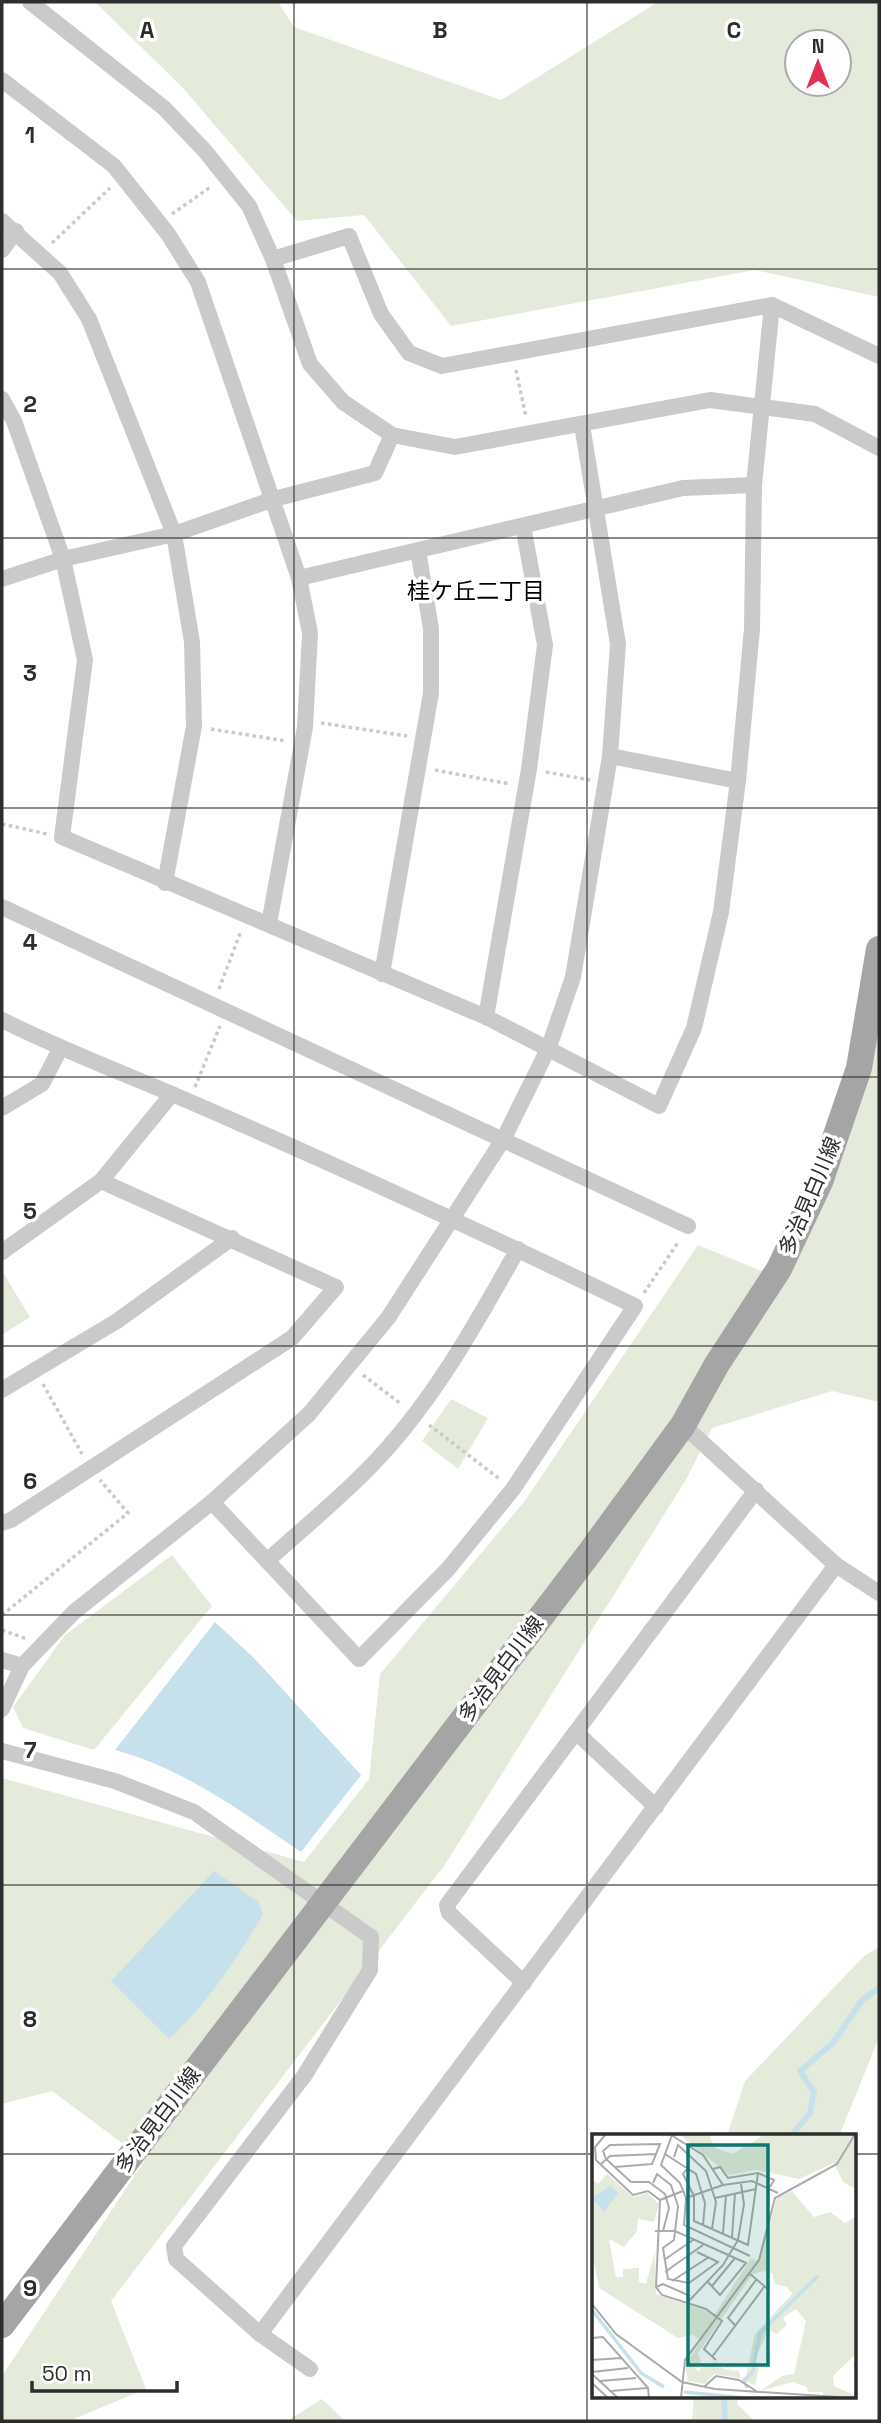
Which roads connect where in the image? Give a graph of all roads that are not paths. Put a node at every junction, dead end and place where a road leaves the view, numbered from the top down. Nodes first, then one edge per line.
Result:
1 (30, 2) edge
2 (2, 80) edge
3 (2, 221) edge
4 (16, 231) junction
5 (2, 250) edge
6 (273, 259) junction
7 (772, 305) junction
8 (879, 356) edge
9 (2, 399) edge
10 (761, 406) junction
11 (582, 425) junction
12 (392, 435) junction
13 (879, 448) edge
14 (754, 485) junction
15 (274, 499) junction
16 (596, 510) junction
17 (523, 526) junction
18 (174, 534) junction
19 (418, 550) junction
20 (63, 559) junction
21 (299, 578) junction
22 (2, 579) edge
23 (610, 756) junction
24 (738, 780) junction
25 (165, 883) junction
26 (2, 907) edge
27 (269, 924) junction
28 (879, 949) edge
29 (382, 974) junction
30 (486, 1017) junction
31 (2, 1020) edge
32 (548, 1047) junction
33 (60, 1049) junction
34 (172, 1094) junction
35 (2, 1108) edge
36 (504, 1138) junction
37 (101, 1181) junction
38 (452, 1217) junction
39 (688, 1226) road end
40 (232, 1238) junction
41 (518, 1249) junction
42 (2, 1252) edge
43 (2, 1390) edge
44 (683, 1425) junction
45 (755, 1490) junction
46 (212, 1502) junction
47 (2, 1523) edge
48 (267, 1561) junction
49 (836, 1564) junction
50 (879, 1593) edge
51 (2, 1660) edge
52 (22, 1666) junction
53 (2, 1709) edge
54 (577, 1733) junction
55 (2, 1751) edge
56 (656, 1807) junction
57 (322, 1903) junction
58 (524, 1983) junction
59 (2, 2325) edge
60 (260, 2334) junction
61 (310, 2369) dead end

1 - 6 street
2 - 15 street
3 - 4 street
4 - 5 street
4 - 18 street
6 - 7 street
6 - 12 street
7 - 8 street
7 - 10 street
9 - 20 street
10 - 11 street
10 - 13 street
10 - 14 street
11 - 12 street
11 - 16 street
12 - 15 street
14 - 16 street
14 - 24 street
15 - 18 street
15 - 21 street
16 - 17 street
16 - 23 street
17 - 19 street
17 - 30 street
18 - 20 street
18 - 25 street
19 - 21 street
19 - 29 street
20 - 22 street
20 - 25 street
21 - 27 street
23 - 24 street
23 - 32 street
24 - 32 street
25 - 27 street
26 - 36 street
27 - 29 street
28 - 44 main road, 多治見白川線
29 - 30 street
30 - 32 street
31 - 33 street
32 - 36 street
33 - 34 street
33 - 35 street
34 - 37 street
34 - 38 street
36 - 38 street
36 - 39 street
37 - 40 street
37 - 42 street
38 - 41 street
38 - 46 street
40 - 43 street
40 - 47 street
41 - 48 street
41 - 48 street
44 - 45 street
44 - 57 main road, 多治見白川線
45 - 49 street
45 - 54 street
46 - 48 street
46 - 52 street
49 - 50 street
49 - 56 street
51 - 52 street
52 - 53 street
54 - 56 street
54 - 58 street
55 - 57 street
56 - 58 street
57 - 59 main road, 多治見白川線
57 - 60 street
58 - 60 street
60 - 61 street

